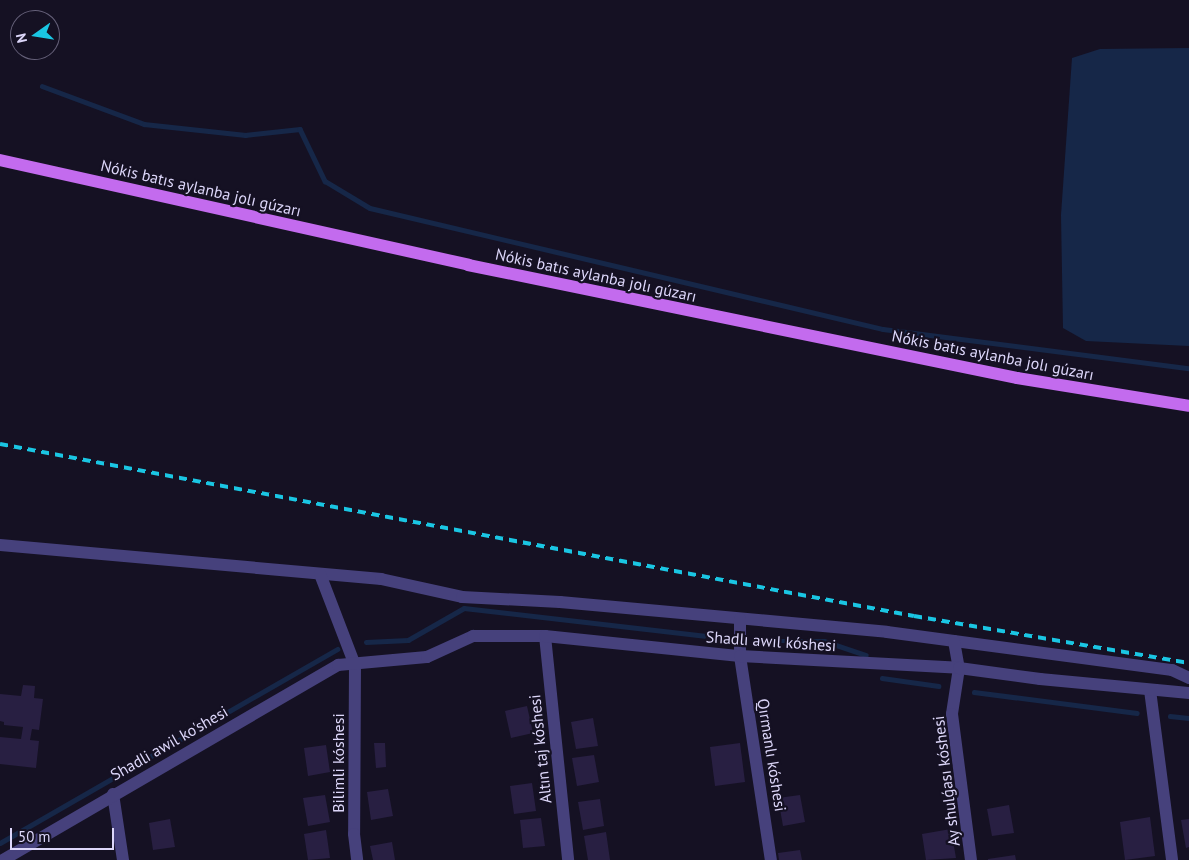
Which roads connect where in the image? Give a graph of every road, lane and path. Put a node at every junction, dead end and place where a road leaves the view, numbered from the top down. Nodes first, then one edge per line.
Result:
1 (0, 160) edge
2 (1189, 406) edge
3 (0, 545) edge
4 (320, 574) junction
5 (740, 619) junction
6 (545, 636) junction
7 (954, 641) junction
8 (740, 656) junction
9 (354, 665) junction
10 (959, 668) junction
11 (1189, 678) edge
12 (1150, 690) junction
13 (1189, 693) edge
14 (113, 794) junction
15 (3, 860) edge
16 (123, 860) edge
17 (357, 860) edge
18 (568, 860) edge
19 (771, 860) edge
20 (972, 860) edge
21 (1172, 860) edge

1 - 2 main road, Nókis batıs aylanba jolı gúzarı
3 - 4 street
4 - 5 street
4 - 9 street
5 - 7 street
5 - 8 street, Qırmanlı kóshesi
6 - 8 street, Shadlı awıl kóshesi
6 - 9 street, Shadlı awıl kóshesi
6 - 18 street, Altın taj kóshesi
7 - 10 street, Ay shulǵası kóshesi
7 - 11 street
8 - 10 street, Shadlı awıl kóshesi
8 - 19 street, Qırmanlı kóshesi
9 - 14 street, Shadli awil ko'shesi
9 - 17 street, Bilimli kóshesi
10 - 12 street, Shadlı awıl kóshesi
10 - 20 street, Ay shulǵası kóshesi
12 - 13 street, Shadlı awıl kóshesi
12 - 21 street
14 - 15 street, Shadli awil ko'shesi
14 - 16 street

